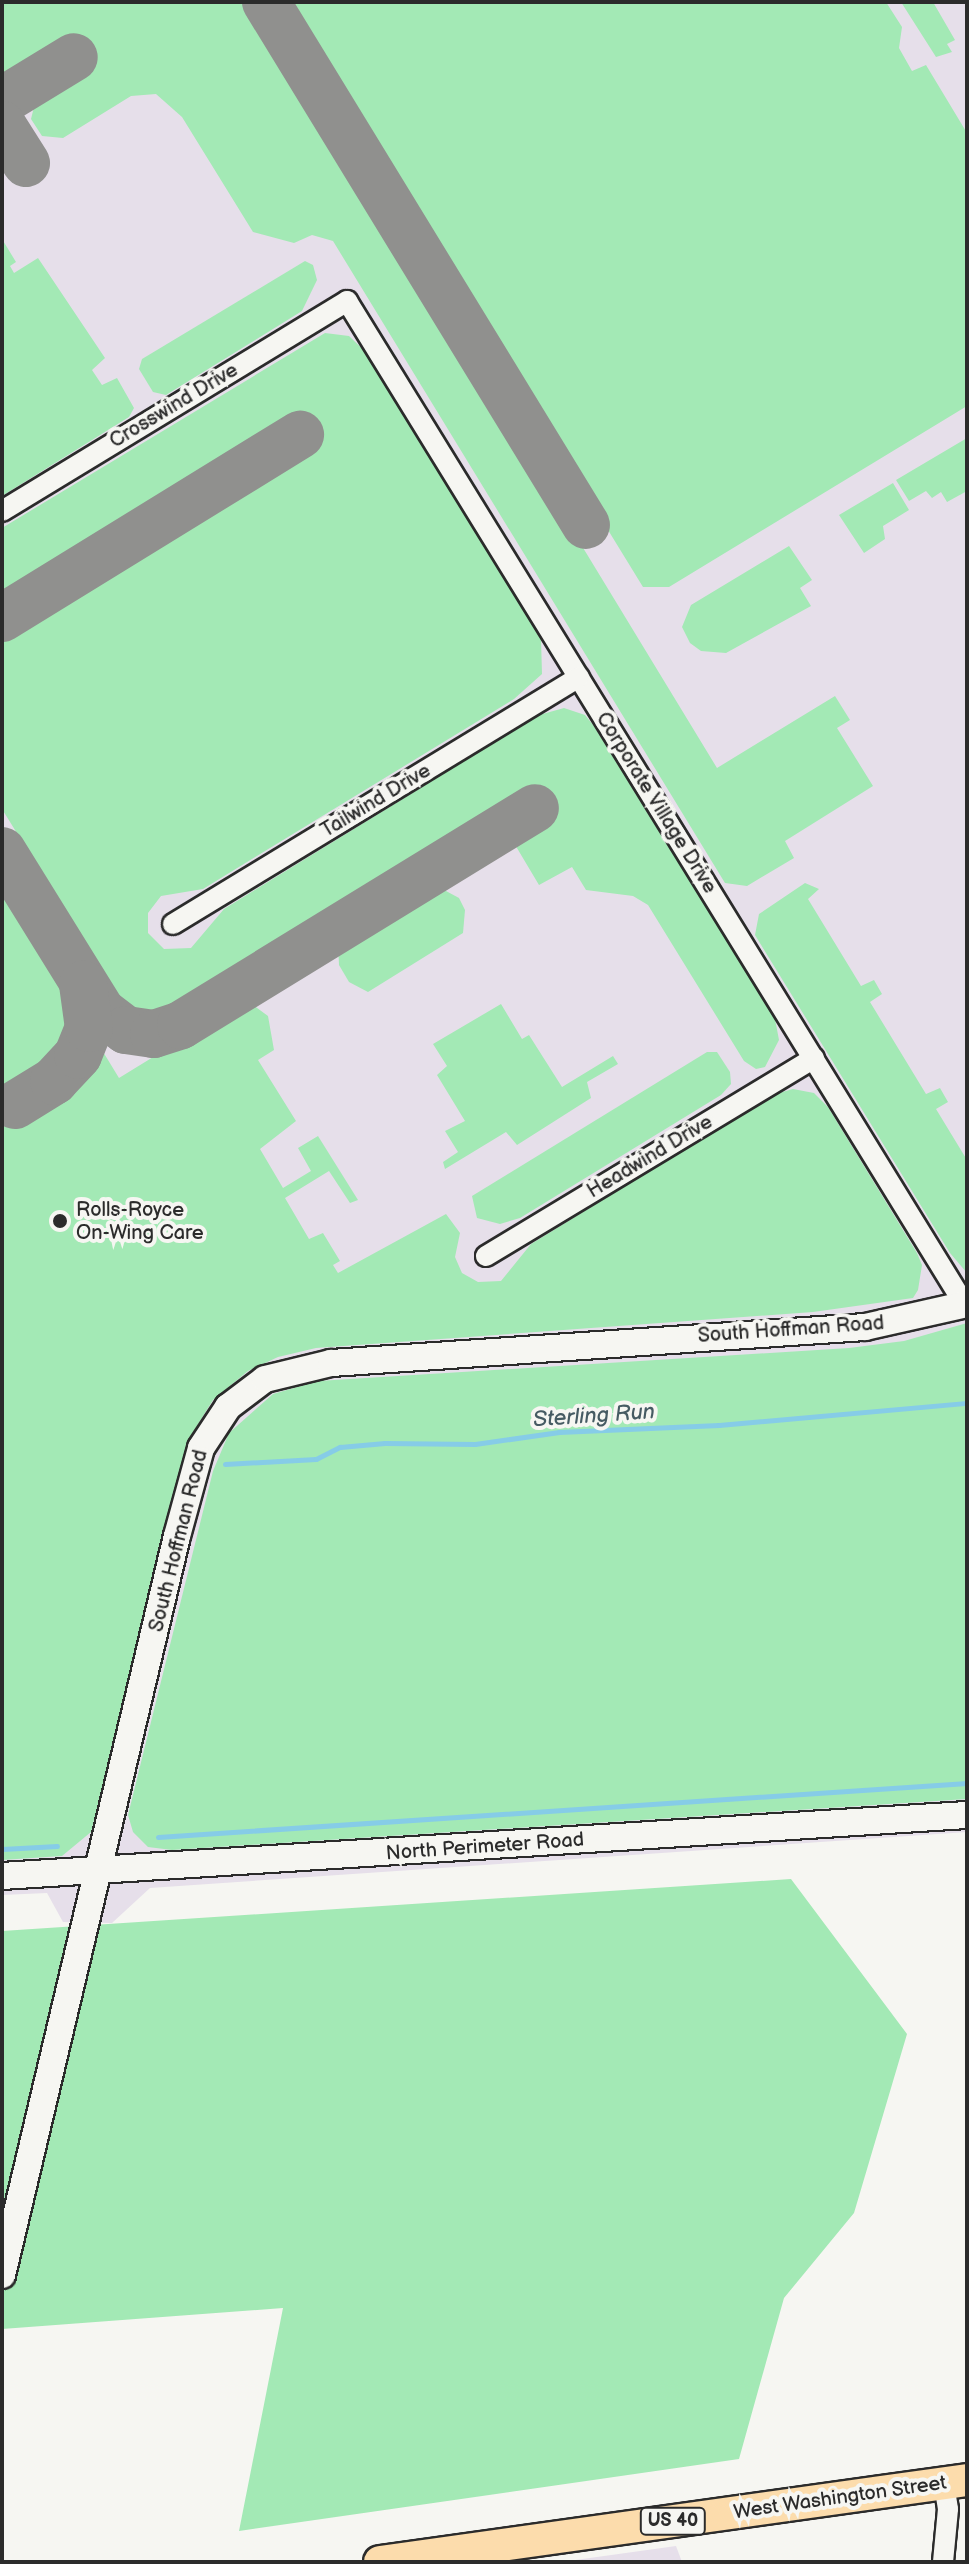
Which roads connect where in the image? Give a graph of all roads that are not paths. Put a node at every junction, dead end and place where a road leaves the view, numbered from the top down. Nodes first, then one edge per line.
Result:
1 (347, 301) joint
2 (2, 511) edge
3 (579, 677) junction
4 (173, 924) dead end
5 (814, 1058) junction
6 (486, 1256) dead end
7 (966, 1304) edge
8 (967, 1815) edge
9 (97, 1872) junction
10 (2, 1876) edge
11 (2, 2275) edge
12 (956, 2482) edge
13 (380, 2562) edge
14 (943, 2562) edge

1 - 2 street, Crosswind Drive
1 - 3 street, Corporate Village Drive
3 - 4 street, Tailwind Drive
3 - 5 street, Corporate Village Drive
5 - 6 street, Headwind Drive
5 - 7 street, Corporate Village Drive
7 - 9 street, South Hoffman Road
8 - 9 street, North Perimeter Road
9 - 10 street, North Perimeter Road
9 - 11 street, South Hoffman Road
12 - 13 main road, West Washington Street / US 40
12 - 14 street

